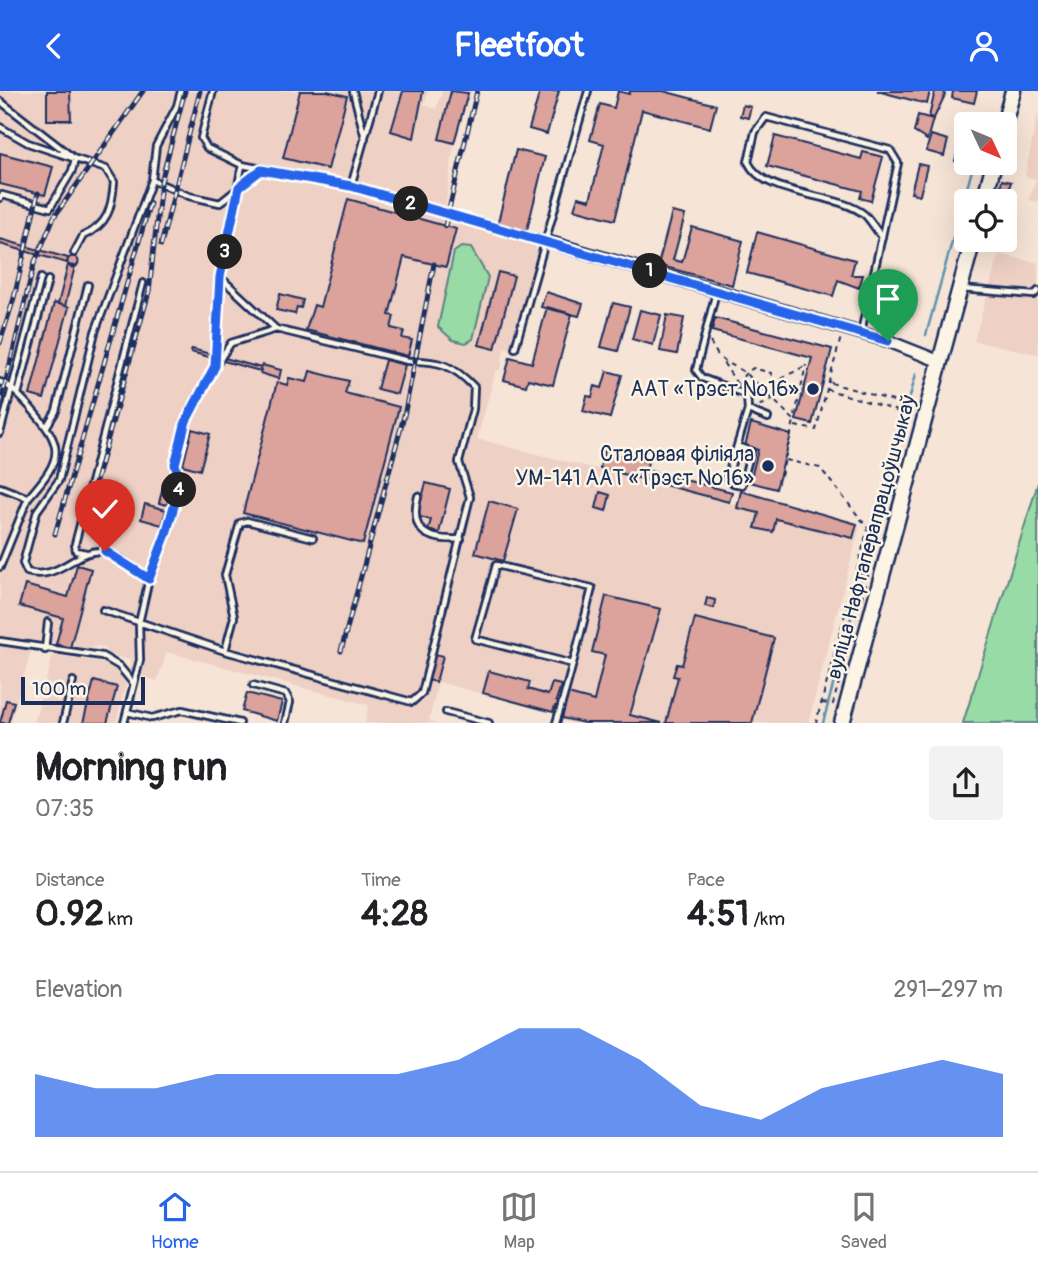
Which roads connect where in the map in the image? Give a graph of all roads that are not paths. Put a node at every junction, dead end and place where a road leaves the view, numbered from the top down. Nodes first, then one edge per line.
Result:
1 (181, 91) edge
2 (213, 91) edge
3 (353, 91) edge
4 (378, 91) edge
5 (588, 91) edge
6 (1013, 91) edge
7 (0, 101) edge
8 (1007, 112) edge
9 (0, 127) edge
10 (365, 138) junction
11 (75, 159) junction
12 (243, 165) junction
13 (261, 170) junction
14 (152, 180) junction
15 (351, 186) junction
16 (239, 187) junction
17 (0, 198) edge
18 (882, 237) junction
19 (546, 241) junction
20 (970, 252) edge
21 (74, 253) dead end
22 (220, 277) junction
23 (41, 278) dead end
24 (48, 280) dead end
25 (143, 283) dead end
26 (88, 285) dead end
27 (960, 289) junction
28 (717, 291) junction
29 (1038, 291) edge
30 (276, 329) junction
31 (860, 332) junction
32 (515, 348) dead end
33 (941, 362) junction
34 (215, 366) junction
35 (0, 382) edge
36 (11, 390) junction
37 (18, 394) junction
38 (750, 407) junction
39 (768, 418) dead end
40 (47, 426) junction
41 (0, 433) edge
42 (737, 446) junction
43 (0, 487) edge
44 (418, 496) dead end
45 (28, 498) junction
46 (313, 538) dead end
47 (461, 539) junction
48 (86, 554) junction
49 (0, 566) edge
50 (149, 579) junction
51 (103, 611) dead end
52 (48, 622) dead end
53 (139, 623) junction
54 (0, 641) edge
55 (45, 650) junction
56 (225, 651) junction
57 (573, 664) junction
58 (74, 681) dead end
59 (134, 684) junction
60 (253, 685) dead end
61 (127, 712) junction
62 (446, 712) dead end
63 (63, 723) edge
64 (124, 723) edge
65 (240, 723) edge
66 (285, 723) edge
67 (489, 723) edge
68 (556, 723) edge
69 (842, 723) edge

1 - 14 lane
2 - 12 lane
3 - 10 lane
4 - 10 lane
5 - 19 lane
6 - 8 main road
7 - 11 lane
9 - 11 lane
10 - 15 lane
11 - 17 lane
11 - 21 lane
12 - 13 lane
12 - 16 lane
13 - 15 lane
13 - 16 lane
14 - 16 lane
14 - 48 lane
15 - 19 lane
16 - 22 lane
18 - 18 lane
18 - 31 lane
19 - 28 street
19 - 32 lane
20 - 27 main road, вуліца Нафтаперапрацоўшчыкаў
22 - 30 lane
22 - 34 lane
23 - 36 lane
24 - 37 lane
25 - 48 lane
26 - 40 lane
27 - 29 lane
27 - 33 main road, вуліца Нафтаперапрацоўшчыкаў
28 - 31 street
28 - 38 lane
30 - 34 lane
30 - 47 lane
31 - 33 street
33 - 69 main road, вуліца Нафтаперапрацоўшчыкаў
34 - 50 lane
35 - 36 lane
36 - 37 lane
36 - 41 lane
37 - 40 lane
38 - 39 lane
38 - 42 lane
40 - 45 lane
42 - 42 lane
43 - 45 lane
44 - 47 lane
45 - 49 lane
46 - 56 lane
47 - 56 lane
48 - 50 lane
50 - 53 lane
51 - 53 lane
52 - 55 lane
53 - 56 lane
53 - 59 lane
54 - 55 lane
55 - 59 lane
57 - 57 lane
57 - 68 lane
58 - 63 lane
59 - 61 lane
60 - 66 lane
61 - 64 lane
61 - 65 lane
62 - 67 lane

